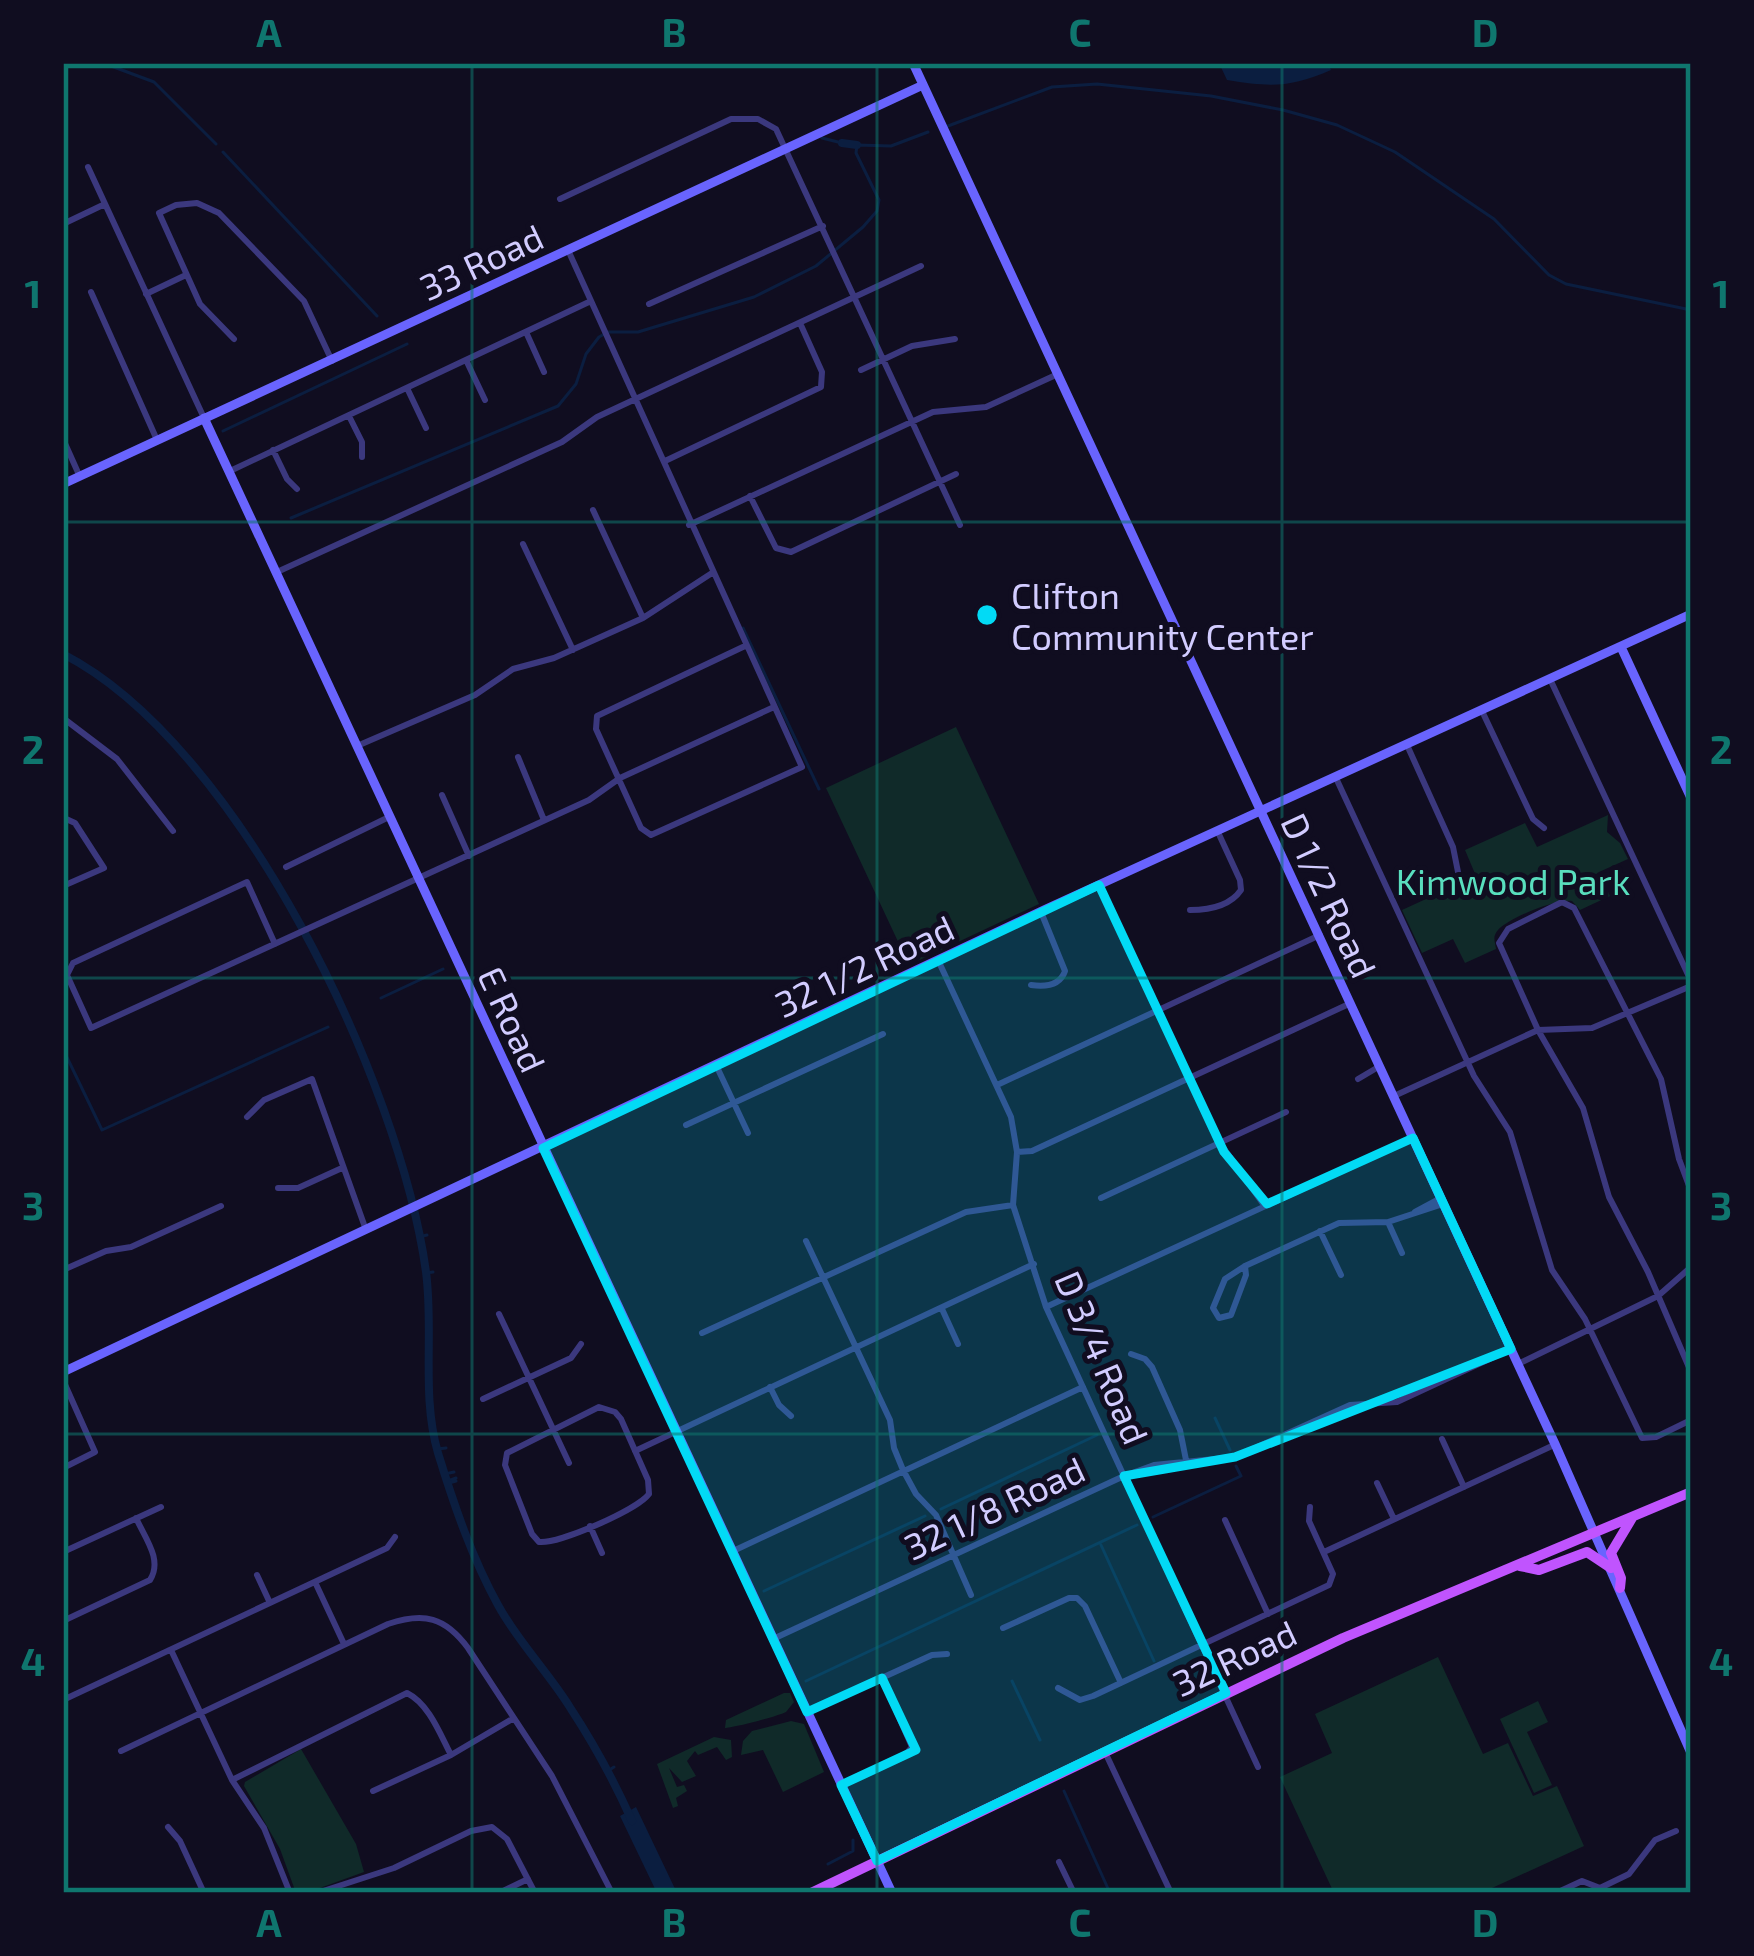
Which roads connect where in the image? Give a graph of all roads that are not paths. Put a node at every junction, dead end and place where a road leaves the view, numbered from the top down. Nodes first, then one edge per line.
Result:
1 (913, 63) edge
2 (923, 85) junction
3 (786, 149) junction
4 (88, 167) dead end
5 (560, 199) dead end
6 (105, 204) junction
7 (63, 224) edge
8 (823, 226) junction
9 (568, 250) junction
10 (921, 266) dead end
11 (187, 274) junction
12 (91, 292) dead end
13 (146, 294) junction
14 (856, 297) junction
15 (591, 302) junction
16 (650, 304) dead end
17 (800, 323) junction
18 (526, 332) junction
19 (234, 339) dead end
20 (955, 339) dead end
21 (885, 359) junction
22 (466, 360) junction
23 (332, 361) junction
24 (861, 370) dead end
25 (544, 372) dead end
26 (1058, 374) junction
27 (407, 387) junction
28 (485, 400) dead end
29 (636, 400) junction
30 (348, 415) junction
31 (204, 418) junction
32 (913, 421) junction
33 (426, 428) dead end
34 (63, 439) edge
35 (157, 440) junction
36 (273, 450) junction
37 (362, 457) dead end
38 (665, 461) junction
39 (229, 471) junction
40 (956, 474) dead end
41 (80, 477) junction
42 (941, 482) junction
43 (63, 484) edge
44 (297, 489) dead end
45 (750, 496) junction
46 (593, 510) dead end
47 (689, 525) junction
48 (960, 526) dead end
49 (523, 544) dead end
50 (278, 572) junction
51 (712, 573) junction
52 (1691, 614) edge
53 (643, 617) junction
54 (745, 646) junction
55 (1621, 646) junction
56 (573, 650) junction
57 (1550, 679) junction
58 (774, 707) junction
59 (1482, 711) junction
60 (63, 718) edge
61 (1407, 746) junction
62 (356, 747) junction
63 (518, 757) dead end
64 (620, 778) junction
65 (1336, 778) junction
66 (442, 795) dead end
67 (1691, 798) edge
68 (1261, 811) junction
69 (389, 817) junction
70 (64, 818) edge
71 (544, 820) junction
72 (1544, 828) dead end
73 (1217, 830) junction
74 (173, 831) dead end
75 (469, 856) junction
76 (286, 867) dead end
77 (1458, 872) dead end
78 (418, 879) junction
79 (1100, 885) junction
80 (63, 886) edge
81 (1190, 910) dead end
82 (1041, 912) junction
83 (1319, 935) junction
84 (274, 944) junction
85 (938, 960) junction
86 (1691, 983) edge
87 (1031, 985) dead end
88 (1351, 1003) junction
89 (1158, 1010) junction
90 (1626, 1015) junction
91 (1538, 1030) junction
92 (883, 1034) dead end
93 (1468, 1062) junction
94 (716, 1064) junction
95 (1380, 1066) junction
96 (1189, 1078) junction
97 (1358, 1079) dead end
98 (997, 1085) junction
99 (1394, 1096) junction
100 (734, 1103) junction
101 (1286, 1112) dead end
102 (248, 1117) dead end
103 (686, 1125) dead end
104 (748, 1132) dead end
105 (1413, 1138) junction
106 (1220, 1143) junction
107 (544, 1148) junction
108 (1017, 1152) junction
109 (342, 1168) junction
110 (278, 1188) dead end
111 (1691, 1191) edge
112 (1101, 1198) dead end
113 (1442, 1200) junction
114 (1013, 1205) junction
115 (1264, 1205) junction
116 (221, 1206) dead end
117 (1388, 1222) junction
118 (366, 1230) junction
119 (1320, 1231) junction
120 (806, 1241) dead end
121 (1402, 1253) dead end
122 (1035, 1264) junction
123 (1245, 1266) junction
124 (1691, 1267) edge
125 (63, 1270) edge
126 (1341, 1275) dead end
127 (823, 1278) junction
128 (1658, 1296) junction
129 (1046, 1307) junction
130 (942, 1309) junction
131 (499, 1314) dead end
132 (1591, 1330) junction
133 (702, 1333) dead end
134 (581, 1344) dead end
135 (958, 1344) dead end
136 (856, 1347) junction
137 (1511, 1349) junction
138 (1131, 1354) dead end
139 (1518, 1364) junction
140 (1691, 1372) edge
141 (63, 1376) edge
142 (529, 1377) junction
143 (770, 1387) junction
144 (1083, 1387) junction
145 (483, 1399) dead end
146 (790, 1416) dead end
147 (1691, 1420) edge
148 (553, 1430) junction
149 (676, 1431) junction
150 (1442, 1439) dead end
151 (1556, 1444) junction
152 (635, 1451) junction
153 (1186, 1460) junction
154 (569, 1463) dead end
155 (63, 1468) edge
156 (903, 1470) junction
157 (1124, 1476) junction
158 (1377, 1483) dead end
159 (1465, 1487) junction
160 (1691, 1492) edge
161 (160, 1507) dead end
162 (1310, 1507) dead end
163 (136, 1518) junction
164 (1632, 1518) junction
165 (1225, 1520) dead end
166 (1394, 1520) junction
167 (590, 1526) junction
168 (1595, 1533) junction
169 (395, 1537) dead end
170 (63, 1552) edge
171 (602, 1552) dead end
172 (731, 1552) junction
173 (1324, 1552) junction
174 (954, 1557) junction
175 (1517, 1565) junction
176 (1611, 1568) junction
177 (257, 1575) dead end
178 (315, 1582) junction
179 (1620, 1588) junction
180 (971, 1595) dead end
181 (270, 1603) junction
182 (1268, 1614) junction
183 (63, 1621) edge
184 (1003, 1628) dead end
185 (773, 1639) junction
186 (344, 1644) junction
187 (1203, 1645) junction
188 (171, 1649) junction
189 (947, 1654) dead end
190 (882, 1678) junction
191 (1121, 1683) junction
192 (1058, 1688) dead end
193 (1226, 1693) junction
194 (63, 1700) edge
195 (807, 1712) junction
196 (201, 1715) junction
197 (514, 1718) junction
198 (121, 1751) dead end
199 (1105, 1752) junction
200 (1691, 1753) edge
201 (451, 1755) junction
202 (1258, 1767) dead end
203 (232, 1780) junction
204 (841, 1785) junction
205 (374, 1791) dead end
206 (168, 1826) dead end
207 (1676, 1831) dead end
208 (877, 1861) junction
209 (1059, 1862) dead end
210 (529, 1880) junction
211 (1601, 1890) edge
212 (205, 1893) edge
213 (290, 1893) edge
214 (317, 1893) edge
215 (500, 1893) edge
216 (535, 1893) edge
217 (613, 1893) edge
218 (811, 1893) edge
219 (892, 1893) edge
220 (1074, 1893) edge
221 (1171, 1893) edge
222 (1556, 1893) edge

1 - 2 street, D 1/2 Road
2 - 3 street, 33 Road
2 - 26 street, D 1/2 Road
3 - 5 street
3 - 8 street
3 - 9 street, 33 Road
4 - 6 street, E Road
6 - 7 street
6 - 13 street, E Road
8 - 14 street
8 - 16 street
9 - 15 street
9 - 23 street, 33 Road
10 - 14 street
11 - 13 street
11 - 19 street
11 - 23 street
12 - 35 street
13 - 31 street, E Road
14 - 17 street
14 - 21 street
15 - 18 street
15 - 29 street
17 - 29 street
17 - 38 street
18 - 22 street
18 - 25 street
20 - 21 street
21 - 24 street
21 - 32 street
22 - 27 street
22 - 28 street
23 - 31 street, 33 Road
26 - 32 street
26 - 68 street, D 1/2 Road
27 - 30 street
27 - 33 street
29 - 38 street
29 - 50 street
30 - 36 street
30 - 37 street
31 - 35 street, 33 Road
31 - 39 street, E Road
32 - 42 street
32 - 45 street
34 - 41 street
35 - 41 street, 33 Road
36 - 39 street
36 - 44 street
38 - 47 street
39 - 50 street, E Road
40 - 42 street
41 - 43 street, 33 Road
42 - 45 street
42 - 48 street
45 - 47 street
46 - 53 street
47 - 51 street
49 - 56 street
50 - 62 street, E Road
51 - 53 street
51 - 54 street
52 - 55 street, 32 1/2 Road
53 - 56 street
54 - 58 street
54 - 64 street
55 - 57 street, 32 1/2 Road
55 - 67 street
56 - 62 street
57 - 59 street, 32 1/2 Road
57 - 86 street
58 - 64 street
58 - 64 street
59 - 61 street, 32 1/2 Road
59 - 72 street
60 - 74 street
61 - 65 street, 32 1/2 Road
61 - 77 street
62 - 69 street, E Road
63 - 71 street
64 - 71 street
65 - 68 street, 32 1/2 Road
65 - 93 street
66 - 75 street
68 - 73 street, 32 1/2 Road
68 - 83 street, D 1/2 Road
69 - 76 street
69 - 78 street, E Road
70 - 80 street
71 - 75 street
73 - 79 street, 32 1/2 Road
73 - 81 street
75 - 78 street
78 - 84 street
78 - 107 street, E Road
79 - 82 street, 32 1/2 Road
79 - 89 street
82 - 85 street, 32 1/2 Road
82 - 87 street
83 - 88 street, D 1/2 Road
83 - 89 street
84 - 84 street
85 - 94 street, 32 1/2 Road
85 - 98 street, D 3/4 Road
86 - 90 street
88 - 95 street, D 1/2 Road
88 - 96 street
89 - 96 street
89 - 98 street
90 - 91 street
90 - 91 street
90 - 111 street
91 - 93 street
91 - 128 street
92 - 100 street
93 - 99 street
93 - 132 street
94 - 100 street
94 - 107 street, 32 1/2 Road
95 - 97 street
95 - 99 street, D 1/2 Road
96 - 106 street
96 - 108 street
98 - 108 street, D 3/4 Road
99 - 105 street, D 1/2 Road
100 - 103 street
100 - 104 street
101 - 106 street
102 - 109 street
105 - 113 street, D 1/2 Road
105 - 115 street
106 - 112 street
106 - 115 street
107 - 118 street, 32 1/2 Road
107 - 149 street, E Road
108 - 114 street, D 3/4 Road
109 - 110 street
109 - 118 street
113 - 117 street
113 - 137 street, D 1/2 Road
114 - 122 street, D 3/4 Road
114 - 127 street
115 - 129 street
116 - 125 street
117 - 119 street
117 - 121 street
118 - 141 street, 32 1/2 Road
119 - 123 street
119 - 126 street
120 - 127 street
122 - 129 street, D 3/4 Road
122 - 130 street
123 - 123 street
124 - 128 street
127 - 133 street
127 - 136 street
128 - 132 street
128 - 140 street
129 - 144 street, D 3/4 Road
130 - 135 street
130 - 136 street
131 - 142 street
132 - 139 street
132 - 147 street
134 - 142 street
136 - 143 street
136 - 156 street
137 - 139 street, D 1/2 Road
137 - 153 street, 32 1/8 Road
138 - 153 street
139 - 151 street, D 1/2 Road
141 - 155 street
142 - 145 street
142 - 148 street
143 - 146 street
143 - 149 street
144 - 156 street
144 - 157 street, D 3/4 Road
148 - 152 street
148 - 154 street
148 - 167 street
149 - 152 street
149 - 172 street, E Road
150 - 159 street
151 - 159 street
151 - 168 street, D 1/2 Road
152 - 167 street
153 - 157 street, 32 1/8 Road
156 - 172 street
156 - 174 street
157 - 174 street, 32 1/8 Road
157 - 187 street, D 3/4 Road
158 - 166 street
159 - 166 street
160 - 164 main road, 32 Road
161 - 163 street
162 - 173 street
163 - 170 street
163 - 183 street
164 - 168 main road, 32 Road
164 - 179 main road
165 - 182 street
166 - 173 street
167 - 171 street
168 - 175 main road, 32 Road
168 - 176 street, D 1/2 Road
169 - 178 street
172 - 185 street, E Road
173 - 182 street
174 - 180 street
174 - 185 street, 32 1/8 Road
175 - 176 main road
175 - 193 main road, 32 Road
176 - 179 street, D 1/2 Road
177 - 181 street
178 - 181 street
178 - 186 street
179 - 200 street, D 1/2 Road
181 - 188 street
182 - 187 street
184 - 191 street
185 - 195 street, E Road
186 - 196 street
186 - 197 street
187 - 191 street
187 - 193 street, D 3/4 Road
188 - 194 street
188 - 196 street
189 - 190 street
190 - 195 street
190 - 204 street
191 - 192 street
193 - 199 main road, 32 Road
193 - 202 street, D 3/4 Road
195 - 204 street, E Road
196 - 198 street
196 - 203 street
197 - 201 street
197 - 217 street
199 - 208 main road, 32 Road
199 - 221 street
201 - 203 street
201 - 205 street
203 - 213 street
204 - 208 street, E Road
206 - 212 street
207 - 211 street
208 - 218 main road, 32 Road
208 - 219 street, E Road
209 - 220 street
210 - 214 street
210 - 215 street
210 - 216 street
211 - 222 street

